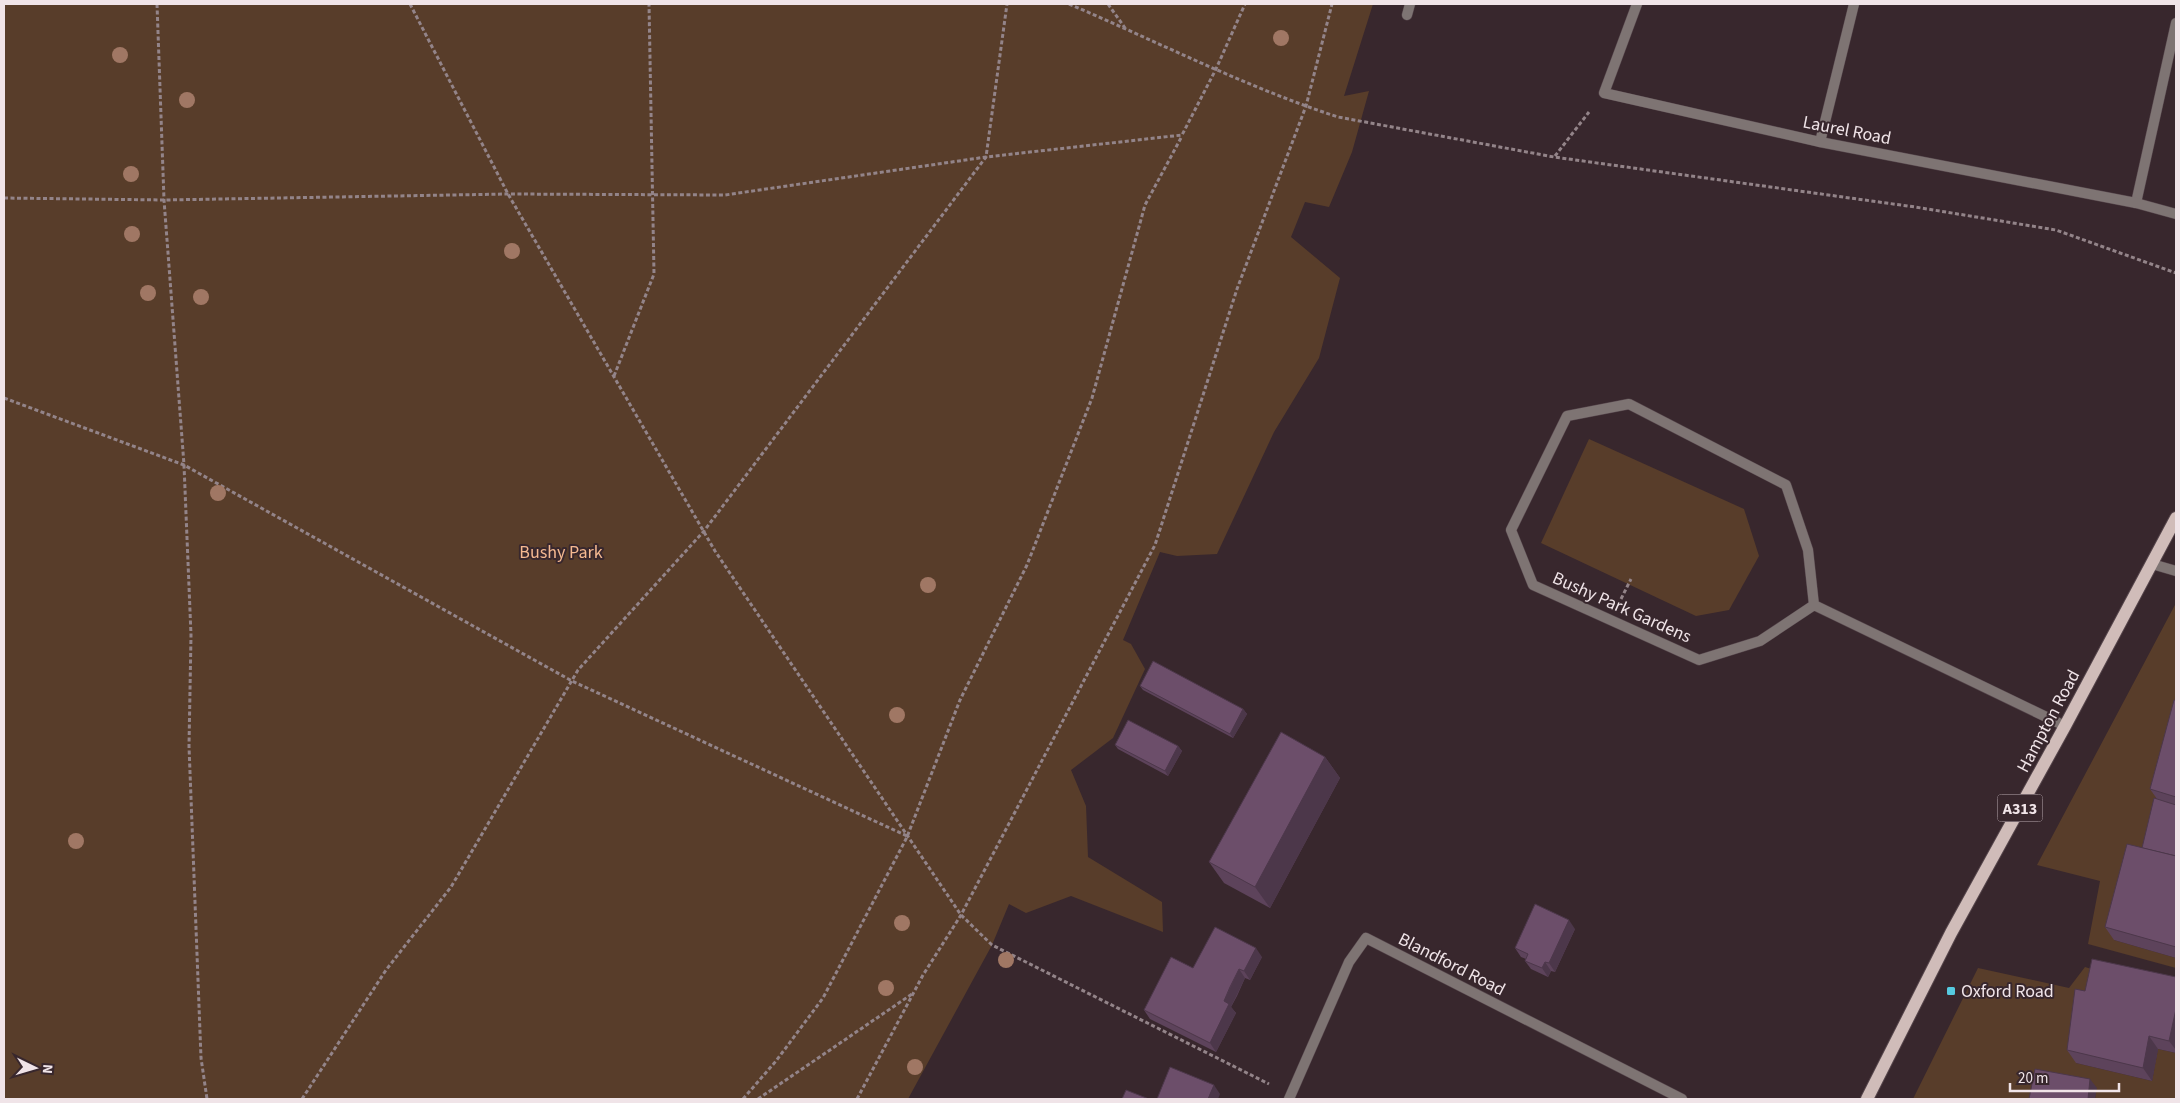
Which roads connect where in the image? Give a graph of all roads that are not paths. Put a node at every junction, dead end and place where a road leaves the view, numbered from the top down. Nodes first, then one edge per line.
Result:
1 (1410, 4) edge
2 (1637, 4) edge
3 (1854, 4) edge
4 (1407, 15) dead end
5 (2176, 23) edge
6 (1820, 142) junction
7 (2136, 203) junction
8 (2176, 214) edge
9 (2176, 518) edge
10 (2152, 564) junction
11 (2176, 571) edge
12 (1814, 605) junction
13 (2065, 726) junction
14 (1290, 1097) edge
15 (1682, 1099) edge
16 (1867, 1099) edge

1 - 4 street
2 - 6 street, Laurel Road
3 - 6 street
5 - 7 street
6 - 7 street, Laurel Road
7 - 8 street, Laurel Road
9 - 10 main road, Hampton Road / A313
10 - 11 street
10 - 13 main road, Hampton Road / A313
12 - 12 street, Bushy Park Gardens
12 - 13 street
13 - 16 main road, Hampton Road / A313
14 - 15 street, Blandford Road

